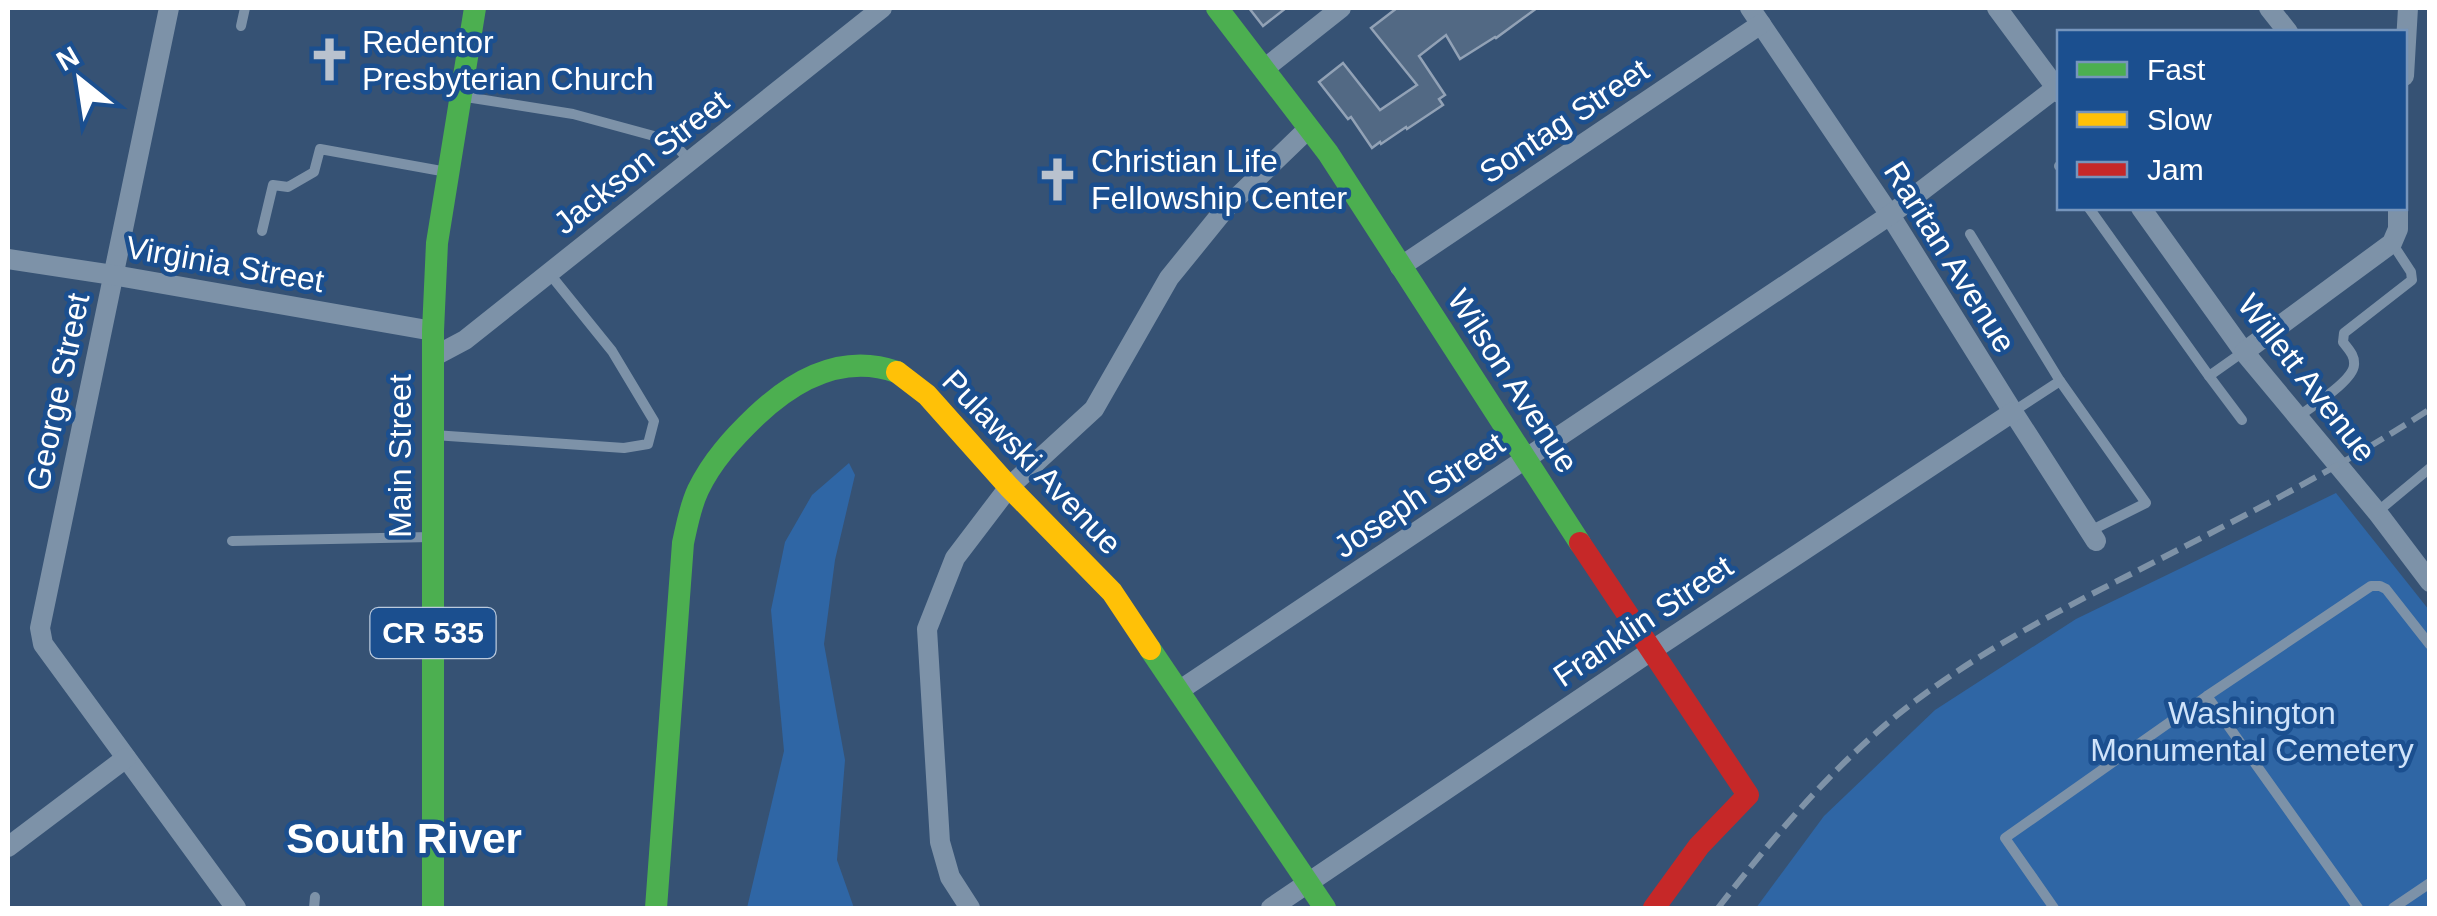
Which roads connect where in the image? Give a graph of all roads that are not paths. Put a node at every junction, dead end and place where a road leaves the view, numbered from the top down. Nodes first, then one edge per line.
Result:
1 (168, 8) edge
2 (245, 8) edge
3 (475, 8) edge
4 (882, 8) edge
5 (1217, 8) edge
6 (1341, 8) edge
7 (2025, 8) edge
8 (2270, 8) edge
9 (2002, 14) edge
10 (1756, 16) edge
11 (241, 26) dead end
12 (2286, 30) edge
13 (1264, 69) junction
14 (2057, 90) edge
15 (2057, 92) edge
16 (460, 96) junction
17 (1309, 128) junction
18 (690, 161) junction
19 (448, 172) junction
20 (2090, 210) edge
21 (2142, 210) edge
22 (2398, 210) edge
23 (1890, 214) junction
24 (262, 231) dead end
25 (1970, 234) dead end
26 (2392, 243) junction
27 (8, 259) edge
28 (1400, 267) junction
29 (549, 273) junction
30 (114, 274) junction
31 (433, 331) junction
32 (2244, 352) junction
33 (433, 356) junction
34 (2209, 376) junction
35 (2060, 381) junction
36 (2013, 412) junction
37 (2298, 418) junction
38 (2242, 420) dead end
39 (433, 435) junction
40 (1525, 460) junction
41 (2430, 468) edge
42 (1008, 487) junction
43 (2376, 512) junction
44 (2093, 536) joint
45 (433, 538) junction
46 (232, 541) dead end
47 (2430, 582) edge
48 (2430, 644) edge
49 (1651, 651) junction
50 (1180, 690) junction
51 (2207, 696) junction
52 (126, 758) junction
53 (8, 847) edge
54 (1308, 884) junction
55 (2430, 884) edge
56 (236, 908) edge
57 (433, 908) edge
58 (656, 908) edge
59 (970, 908) edge
60 (1271, 908) edge
61 (1324, 908) edge
62 (1654, 908) edge
63 (2054, 908) edge
64 (2358, 908) edge
65 (2393, 908) edge

1 - 30 street, George Street
2 - 11 lane
3 - 16 street, Main Street / CR 535
4 - 18 street, Jackson Street
5 - 13 street, Wilson Avenue
6 - 13 street
7 - 9 street
8 - 12 street
9 - 14 street
10 - 23 street, Raritan Avenue
10 - 28 street, Sontag Street
13 - 17 street, Wilson Avenue
15 - 23 street, Joseph Street
16 - 18 lane
16 - 19 street, Main Street / CR 535
17 - 28 street, Wilson Avenue
17 - 42 street
18 - 29 street, Jackson Street
19 - 24 lane
19 - 31 street, Main Street / CR 535
20 - 34 lane
21 - 32 street, Willett Avenue
22 - 26 street
23 - 36 street, Raritan Avenue
23 - 40 street, Joseph Street
25 - 35 lane
26 - 32 street
26 - 37 lane
27 - 30 street, Virginia Street
28 - 40 street, Wilson Avenue
29 - 33 street, Jackson Street
29 - 39 lane
30 - 31 street, Virginia Street
30 - 52 street, George Street
31 - 33 street, Main Street / CR 535
32 - 34 lane
32 - 37 street, Willett Avenue
33 - 39 street, Main Street / CR 535
34 - 38 lane
35 - 36 lane
35 - 44 lane
36 - 44 street, Raritan Avenue
36 - 49 street, Franklin Street
37 - 43 street, Willett Avenue
39 - 45 street, Main Street / CR 535
40 - 49 street, Wilson Avenue
40 - 50 street, Joseph Street
41 - 43 lane
42 - 50 street, Pulawski Avenue
42 - 58 street, Pulawski Avenue
42 - 59 street
43 - 47 street, Willett Avenue
45 - 46 lane
45 - 57 street, Main Street / CR 535
48 - 51 lane
49 - 54 street, Franklin Street
49 - 62 street, Wilson Avenue
50 - 54 street, Pulawski Avenue
51 - 63 lane
51 - 64 lane
52 - 53 street
52 - 56 street, George Street
54 - 60 street, Franklin Street
54 - 61 street, Pulawski Avenue
55 - 65 lane

